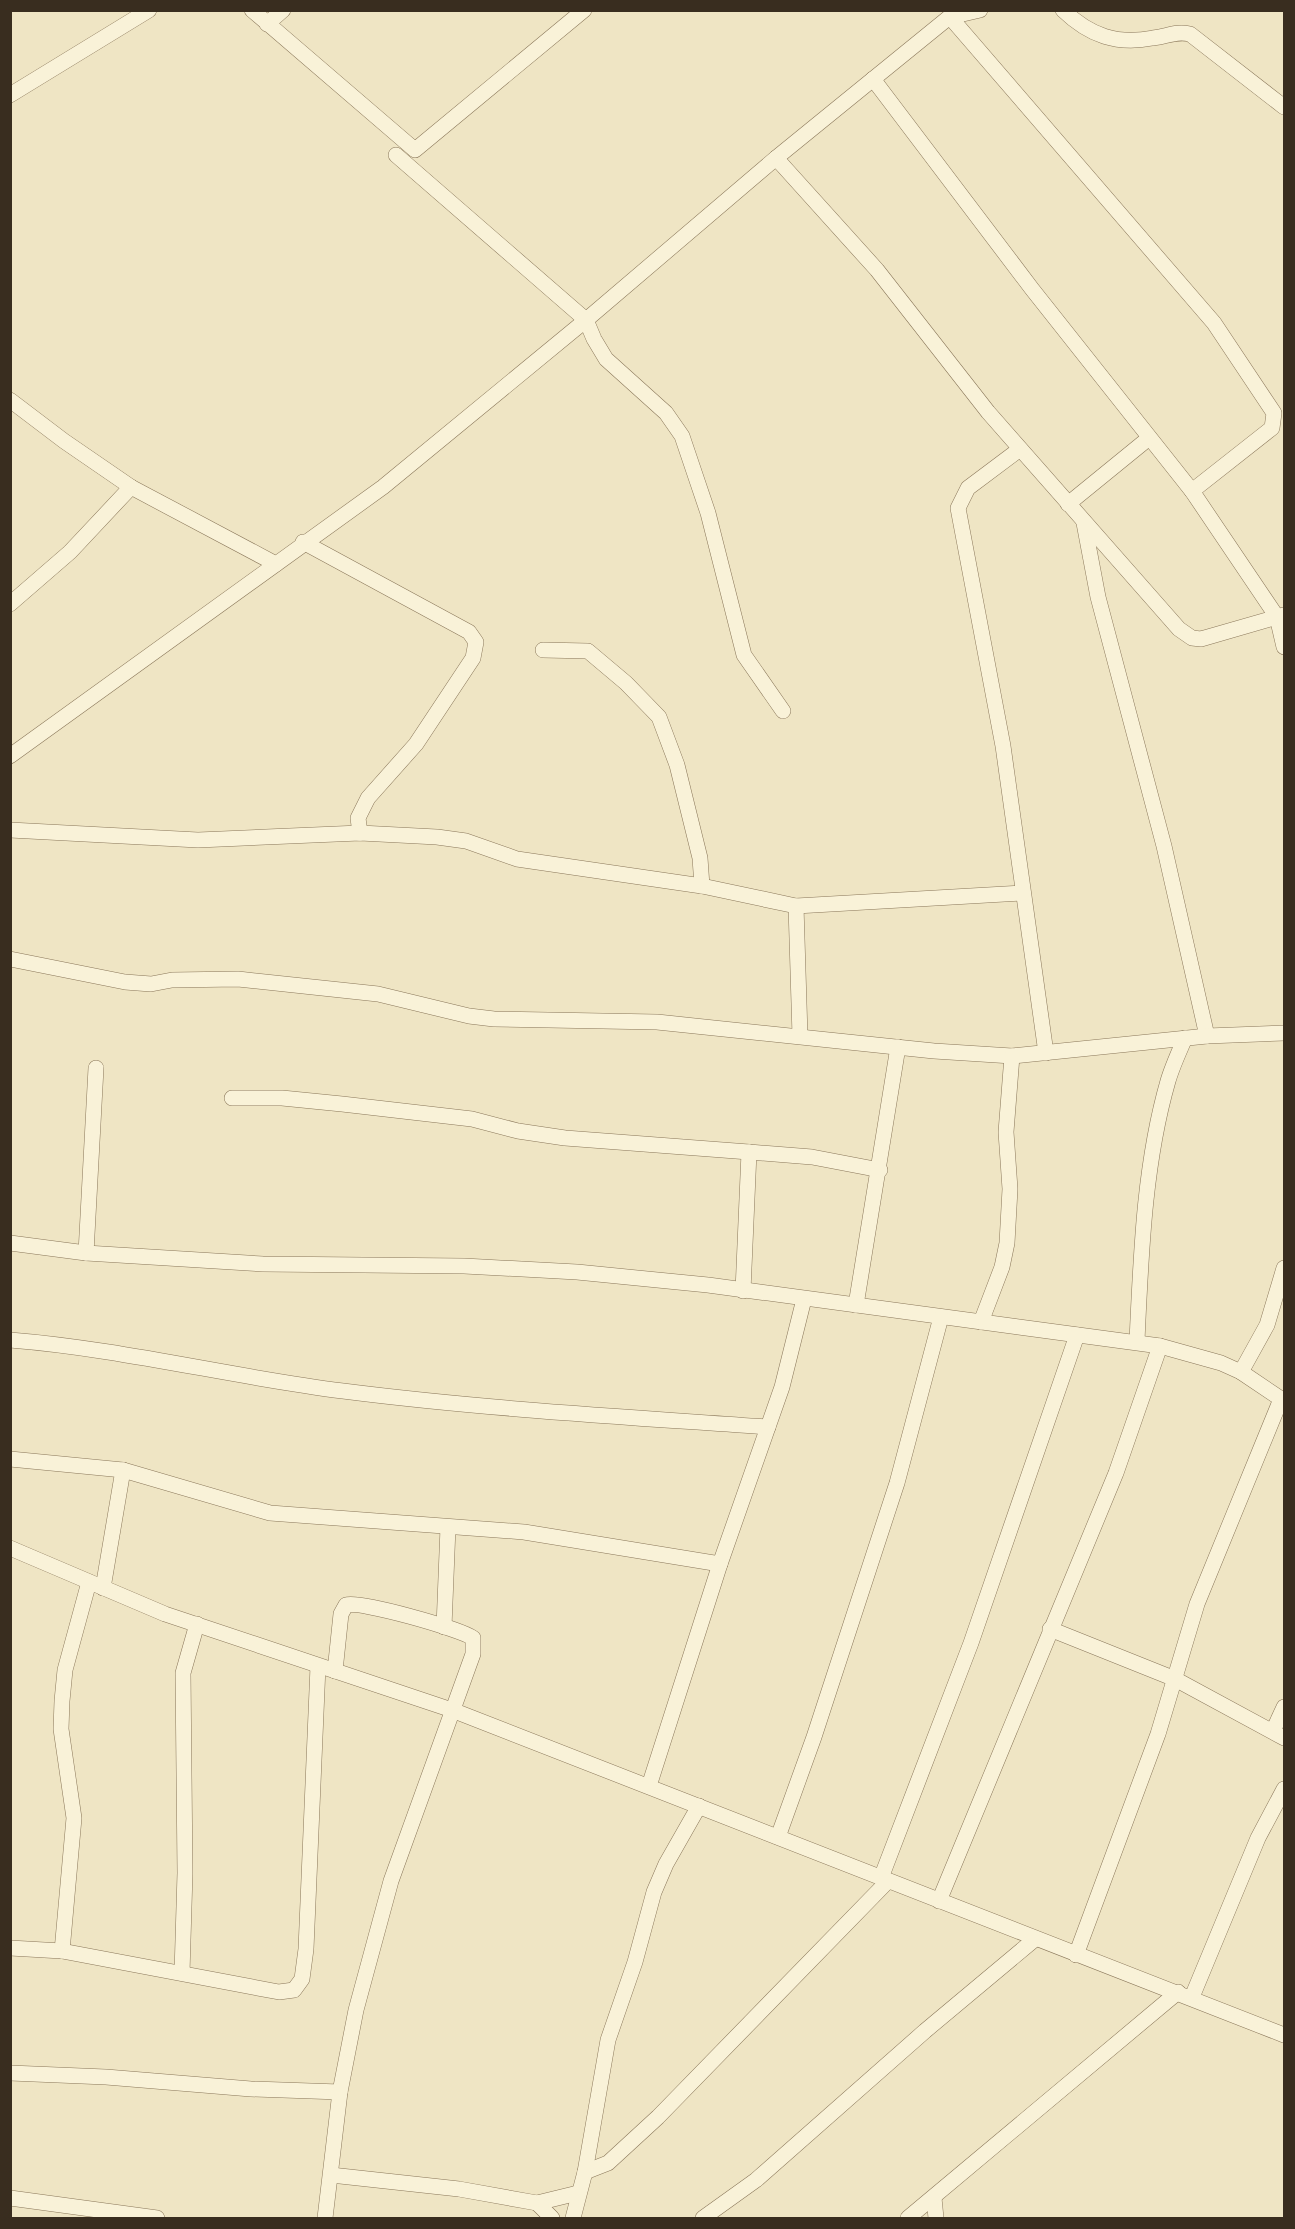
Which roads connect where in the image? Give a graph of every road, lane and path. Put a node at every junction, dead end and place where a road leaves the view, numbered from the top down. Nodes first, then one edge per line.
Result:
1 (149, 10) edge
2 (252, 10) edge
3 (283, 10) edge
4 (584, 10) edge
5 (980, 10) edge
6 (1063, 10) edge
7 (954, 14) edge
8 (267, 24) junction
9 (873, 80) junction
10 (10, 95) edge
11 (1284, 107) edge
12 (396, 155) dead end
13 (776, 158) junction
14 (586, 320) junction
15 (10, 400) edge
16 (1149, 438) junction
17 (1020, 449) junction
18 (131, 487) junction
19 (1192, 491) junction
20 (1068, 504) junction
21 (1084, 523) junction
22 (303, 542) junction
23 (276, 564) junction
24 (10, 604) edge
25 (1281, 616) edge
26 (1284, 647) edge
27 (543, 650) dead end
28 (783, 711) dead end
29 (10, 756) edge
30 (10, 830) edge
31 (360, 833) junction
32 (702, 886) junction
33 (1023, 893) junction
34 (796, 906) junction
35 (10, 958) edge
36 (1284, 1033) edge
37 (800, 1036) junction
38 (1207, 1036) junction
39 (1185, 1038) junction
40 (898, 1047) junction
41 (1046, 1053) junction
42 (1012, 1056) junction
43 (96, 1068) dead end
44 (232, 1098) dead end
45 (749, 1152) junction
46 (880, 1170) junction
47 (10, 1243) edge
48 (86, 1253) junction
49 (1284, 1276) edge
50 (743, 1291) junction
51 (804, 1299) junction
52 (855, 1305) junction
53 (941, 1317) junction
54 (981, 1322) junction
55 (1077, 1335) junction
56 (10, 1340) edge
57 (1137, 1341) junction
58 (1160, 1346) junction
59 (1241, 1372) junction
60 (1283, 1400) edge
61 (768, 1426) junction
62 (10, 1459) edge
63 (123, 1470) junction
64 (448, 1527) junction
65 (10, 1548) edge
66 (720, 1564) junction
67 (96, 1585) junction
68 (197, 1624) junction
69 (444, 1627) junction
70 (1050, 1629) junction
71 (318, 1666) junction
72 (335, 1671) junction
73 (1175, 1679) junction
74 (1284, 1707) edge
75 (452, 1710) junction
76 (1279, 1735) edge
77 (649, 1786) junction
78 (1284, 1789) edge
79 (699, 1806) junction
80 (778, 1837) junction
81 (884, 1880) junction
82 (939, 1901) junction
83 (1035, 1939) junction
84 (10, 1948) edge
85 (62, 1951) junction
86 (1076, 1955) junction
87 (182, 1973) junction
88 (1185, 1995) junction
89 (1284, 2035) edge
90 (10, 2073) edge
91 (340, 2091) junction
92 (585, 2172) junction
93 (331, 2175) junction
94 (578, 2193) junction
95 (10, 2198) edge
96 (934, 2198) junction
97 (537, 2203) junction
98 (157, 2218) edge
99 (325, 2218) edge
100 (552, 2218) edge
101 (573, 2218) edge
102 (703, 2218) edge
103 (908, 2218) edge
104 (936, 2218) edge

1 - 10 street
2 - 8 street
3 - 8 street
4 - 8 street
5 - 7 street
6 - 11 street
7 - 9 street
7 - 19 street
9 - 13 street
9 - 16 street
12 - 14 street
13 - 14 street
13 - 17 street
14 - 22 street
14 - 28 street
15 - 18 street
16 - 19 street
16 - 20 street
17 - 20 street
17 - 33 street
18 - 23 street
18 - 24 street
19 - 25 street
20 - 21 street
21 - 25 street
21 - 38 street
22 - 23 street
22 - 31 street
23 - 29 street
25 - 26 street
27 - 32 street
30 - 31 street
31 - 32 street
32 - 34 street
33 - 34 street
33 - 41 street
34 - 37 street
35 - 37 street
36 - 38 street
37 - 40 street
38 - 39 street
39 - 41 street
39 - 57 street
40 - 42 street
40 - 46 street
41 - 42 street
42 - 54 street
43 - 48 street
44 - 45 street
45 - 46 street
45 - 50 street
46 - 52 street
47 - 48 street
48 - 50 street
49 - 59 street
50 - 51 street
51 - 52 street
51 - 61 street
52 - 53 street
53 - 54 street
53 - 80 street
54 - 55 street
55 - 57 street
55 - 81 street
56 - 61 street
57 - 58 street
58 - 59 street
58 - 70 street
59 - 60 street
60 - 73 street
61 - 66 street
62 - 63 street
63 - 64 street
63 - 67 street
64 - 66 street
64 - 69 street
65 - 67 street
66 - 77 street
67 - 68 street
67 - 85 street
68 - 71 street
68 - 87 street
69 - 72 street
69 - 75 street
70 - 73 street
70 - 82 street
71 - 72 street
71 - 87 street
72 - 75 street
73 - 76 street
73 - 86 street
74 - 76 street
75 - 77 street
75 - 91 street
77 - 79 street
78 - 88 street
79 - 80 street
79 - 92 street
80 - 81 street
81 - 82 street
81 - 92 street
82 - 83 street
83 - 86 street
83 - 102 street
84 - 85 street
85 - 87 street
86 - 88 street
88 - 89 street
88 - 96 street
90 - 91 street
91 - 93 street
92 - 94 street
93 - 97 street
93 - 99 street
94 - 97 street
94 - 101 street
95 - 98 street
96 - 103 street
96 - 104 street
97 - 100 street

